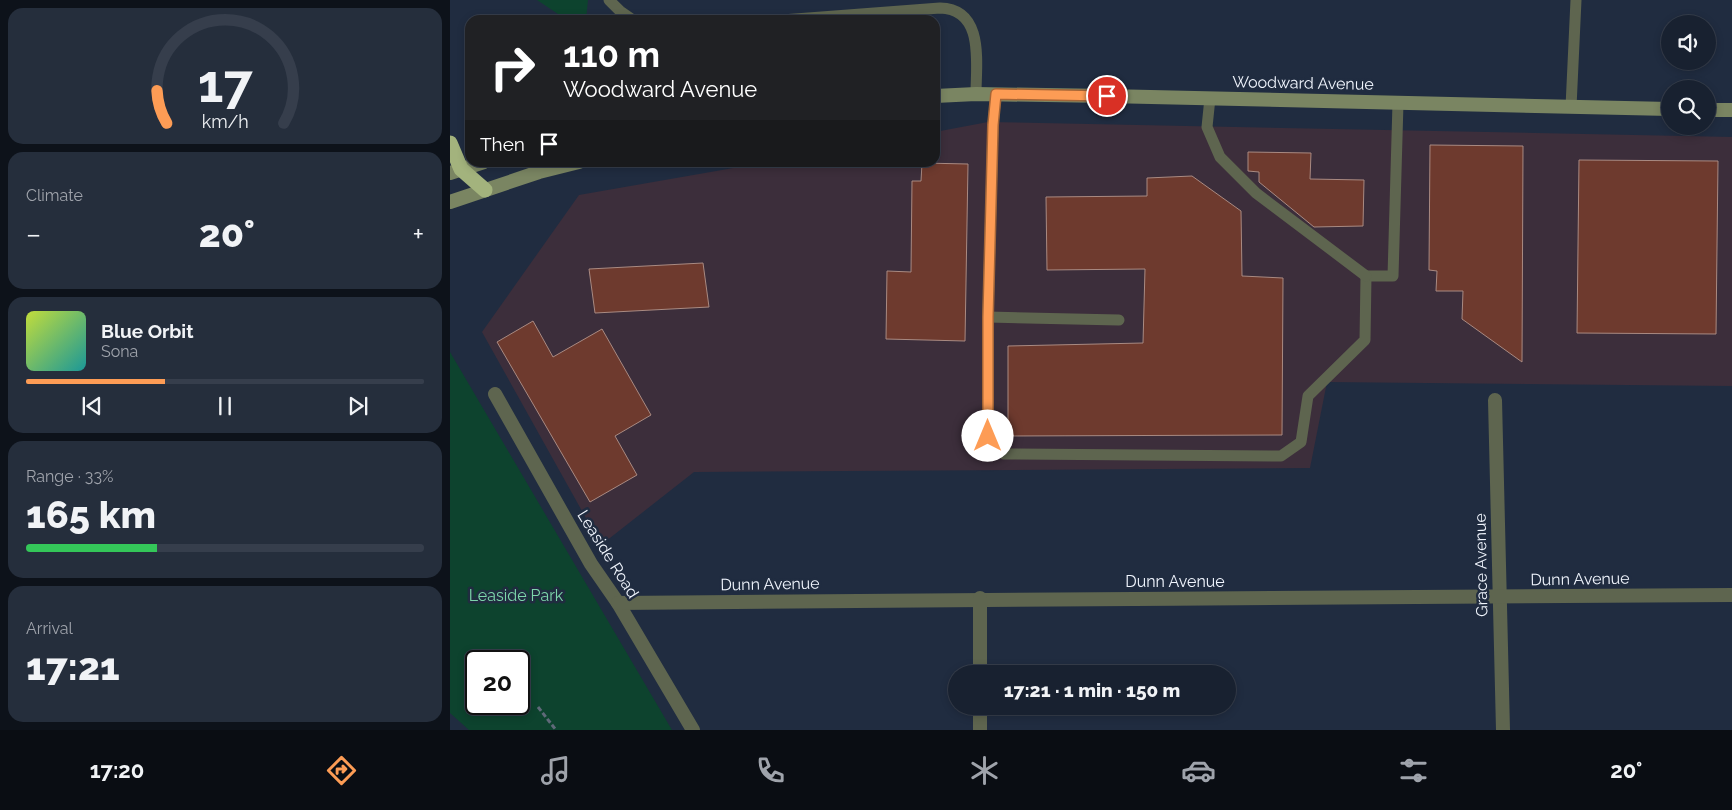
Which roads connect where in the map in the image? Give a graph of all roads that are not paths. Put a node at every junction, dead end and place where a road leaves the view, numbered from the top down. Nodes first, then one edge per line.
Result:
1 (609, 0) edge
2 (1576, 0) edge
3 (625, 15) edge
4 (848, 15) edge
5 (976, 94) junction
6 (996, 94) junction
7 (940, 96) edge
8 (1210, 98) junction
9 (1398, 103) junction
10 (1571, 107) junction
11 (1661, 109) edge
12 (1716, 110) edge
13 (1732, 110) edge
14 (450, 142) edge
15 (468, 167) edge
16 (560, 167) edge
17 (455, 171) edge
18 (485, 190) junction
19 (450, 202) edge
20 (1366, 276) junction
21 (988, 317) junction
22 (1119, 320) dead end
23 (495, 394) dead end
24 (1495, 400) dead end
25 (1732, 595) edge
26 (980, 598) junction
27 (1500, 598) junction
28 (618, 603) junction
29 (980, 665) edge
30 (980, 715) edge
31 (694, 730) edge
32 (980, 730) edge
33 (1503, 730) edge

1 - 3 lane
2 - 10 lane
4 - 5 lane
5 - 6 main road, Woodward Avenue
5 - 7 main road, Woodward Avenue
6 - 8 main road, Woodward Avenue
6 - 21 lane
8 - 9 main road, Woodward Avenue
8 - 20 lane
9 - 10 main road, Woodward Avenue
9 - 20 lane
10 - 11 main road, Woodward Avenue
12 - 13 main road
14 - 17 highway
15 - 17 main road
16 - 18 main road
17 - 18 highway
18 - 19 main road
20 - 21 lane
21 - 22 lane
23 - 28 street, Leaside Road
24 - 27 street, Grace Avenue
25 - 27 street, Dunn Avenue
26 - 27 street, Dunn Avenue
26 - 28 street, Dunn Avenue
26 - 29 street
27 - 33 street, Grace Avenue
28 - 31 street, Leaside Road
30 - 32 street

